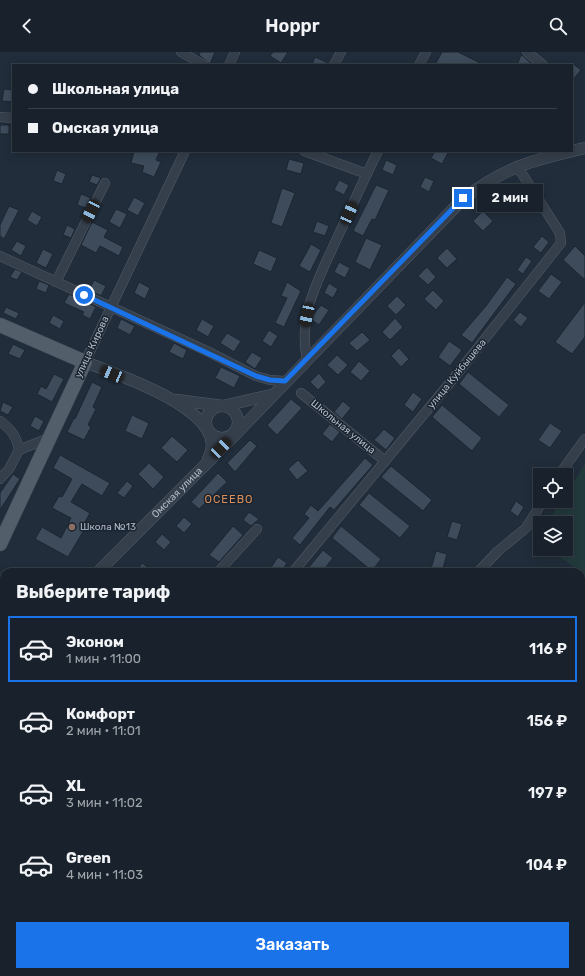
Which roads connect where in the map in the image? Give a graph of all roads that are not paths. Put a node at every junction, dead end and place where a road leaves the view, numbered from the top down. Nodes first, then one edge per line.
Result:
1 (181, 52) edge
2 (235, 52) edge
3 (340, 52) edge
4 (426, 52) edge
5 (527, 52) edge
6 (202, 64) edge
7 (229, 64) edge
8 (334, 64) edge
9 (420, 64) edge
10 (542, 64) edge
11 (0, 116) edge
12 (12, 118) edge
13 (585, 148) edge
14 (573, 151) edge
15 (185, 152) edge
16 (307, 152) edge
17 (378, 152) edge
18 (567, 152) edge
19 (518, 166) junction
20 (367, 174) junction
21 (105, 183) dead end
22 (0, 256) edge
23 (56, 282) junction
24 (111, 307) junction
25 (0, 325) edge
26 (307, 359) junction
27 (85, 362) junction
28 (285, 381) junction
29 (301, 393) dead end
30 (272, 395) junction
31 (167, 397) junction
32 (223, 406) junction
33 (0, 421) edge
34 (208, 431) junction
35 (235, 433) junction
36 (49, 438) junction
37 (585, 438) edge
38 (19, 450) junction
39 (386, 461) junction
40 (205, 464) junction
41 (564, 468) edge
42 (0, 479) edge
43 (539, 508) edge
44 (257, 529) dead end
45 (0, 544) edge
46 (102, 568) edge
47 (222, 568) edge
48 (296, 568) edge
49 (482, 568) edge

1 - 6 street
2 - 7 street
3 - 8 street
4 - 9 street
5 - 10 street
11 - 12 street
13 - 14 street, Омская улица
15 - 24 street, улица Кирова
16 - 20 street
17 - 20 street
18 - 19 street, Омская улица
19 - 26 street, Омская улица
19 - 39 street, улица Куйбышева
20 - 26 street
21 - 23 street
22 - 23 street
23 - 24 street
24 - 27 street, улица Кирова
24 - 28 street
25 - 27 main road
26 - 28 street, Омская улица
27 - 31 street
27 - 36 main road, улица Кирова
28 - 30 street, Омская улица
29 - 39 street, Школьная улица
30 - 32 street
30 - 35 street, Омская улица
31 - 32 street
31 - 34 street
32 - 34 street
32 - 35 street
33 - 38 street
34 - 35 street
34 - 40 street, Омская улица
35 - 40 street, Омская улица
36 - 38 street
36 - 45 main road, улица Кирова
37 - 41 street
38 - 42 street
39 - 48 street, улица Куйбышева
40 - 46 street, Омская улица
43 - 49 street
44 - 47 street

